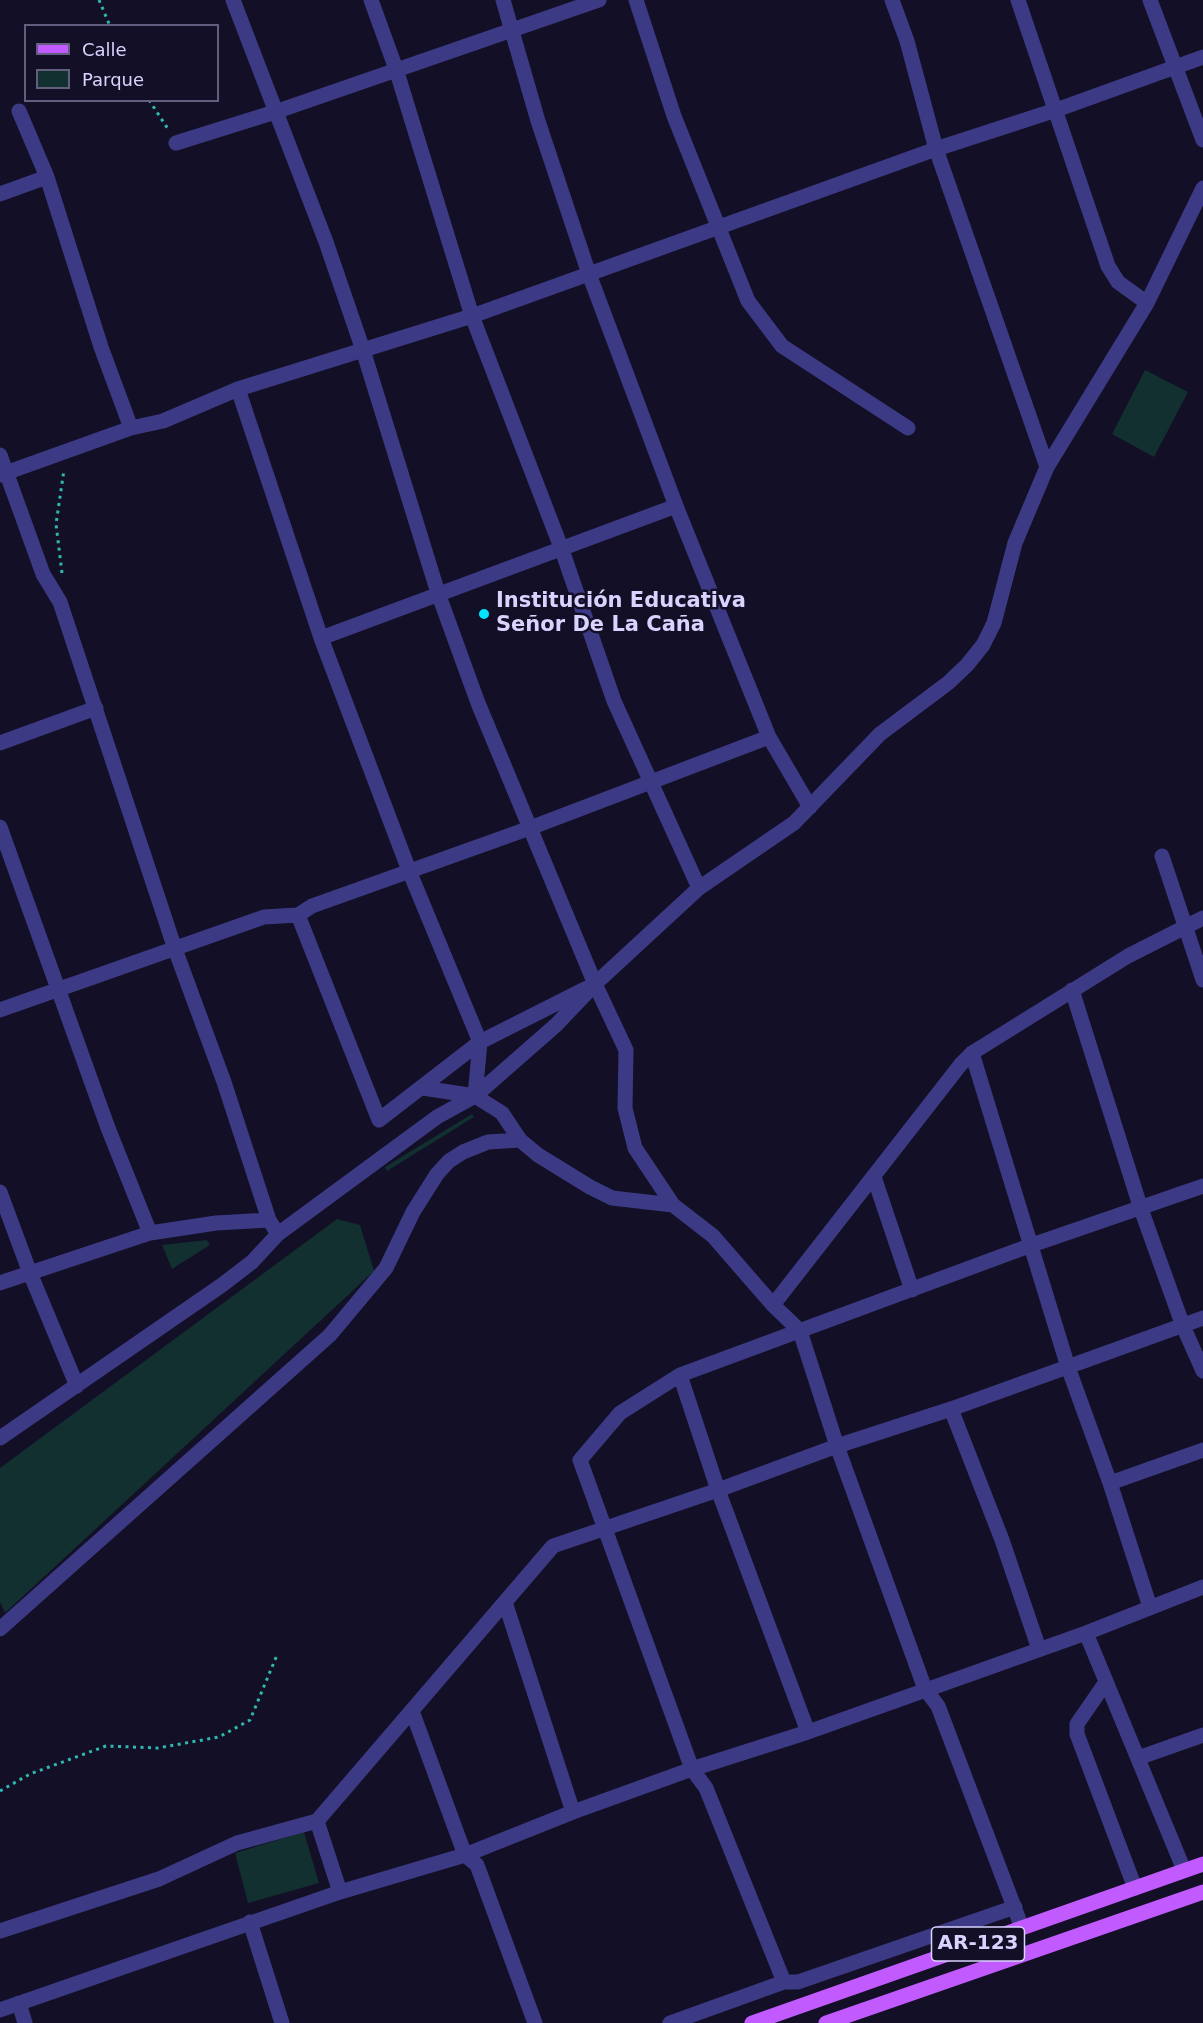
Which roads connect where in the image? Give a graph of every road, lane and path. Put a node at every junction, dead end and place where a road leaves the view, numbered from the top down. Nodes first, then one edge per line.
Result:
1 (99, 0) edge
2 (233, 0) edge
3 (370, 0) edge
4 (503, 0) edge
5 (599, 0) edge
6 (636, 0) edge
7 (892, 0) edge
8 (1018, 0) edge
9 (1150, 0) edge
10 (109, 24) edge
11 (513, 28) junction
12 (1203, 57) edge
13 (1174, 67) junction
14 (396, 69) junction
15 (150, 102) edge
16 (1056, 110) junction
17 (19, 111) dead end
18 (275, 112) junction
19 (1203, 140) edge
20 (176, 143) joint
21 (936, 149) junction
22 (47, 177) junction
23 (1203, 188) edge
24 (0, 194) edge
25 (717, 228) junction
26 (589, 274) junction
27 (1147, 303) junction
28 (472, 316) junction
29 (363, 350) junction
30 (238, 389) junction
31 (131, 428) junction
32 (908, 428) dead end
33 (68, 451) junction
34 (0, 455) edge
35 (1047, 467) junction
36 (3, 474) edge
37 (676, 506) junction
38 (562, 550) junction
39 (438, 593) junction
40 (60, 602) junction
41 (321, 638) junction
42 (96, 708) junction
43 (769, 737) junction
44 (0, 743) edge
45 (651, 783) junction
46 (810, 807) junction
47 (0, 827) edge
48 (530, 828) junction
49 (1162, 856) dead end
50 (410, 873) junction
51 (699, 888) junction
52 (298, 915) junction
53 (1203, 918) edge
54 (1186, 926) junction
55 (175, 949) junction
56 (1203, 980) edge
57 (595, 984) junction
58 (1072, 990) junction
59 (58, 991) junction
60 (0, 1010) edge
61 (480, 1042) junction
62 (972, 1053) junction
63 (423, 1088) junction
64 (475, 1096) junction
65 (520, 1140) junction
66 (874, 1177) junction
67 (1203, 1186) edge
68 (0, 1192) edge
69 (673, 1205) junction
70 (1141, 1209) junction
71 (269, 1220) junction
72 (150, 1233) junction
73 (278, 1234) junction
74 (1029, 1246) junction
75 (30, 1273) junction
76 (0, 1283) edge
77 (912, 1290) junction
78 (773, 1305) junction
79 (1203, 1318) edge
80 (1183, 1326) junction
81 (800, 1331) junction
82 (1068, 1367) junction
83 (1203, 1371) edge
84 (680, 1375) junction
85 (77, 1386) junction
86 (951, 1409) junction
87 (0, 1438) edge
88 (837, 1446) junction
89 (1203, 1450) edge
90 (1110, 1483) junction
91 (718, 1491) junction
92 (605, 1528) junction
93 (1203, 1587) edge
94 (505, 1602) junction
95 (1150, 1607) junction
96 (0, 1629) edge
97 (1086, 1633) junction
98 (1039, 1649) junction
99 (277, 1655) dead end
100 (1106, 1683) junction
101 (925, 1689) junction
102 (412, 1711) junction
103 (808, 1732) junction
104 (1203, 1735) edge
105 (1138, 1758) junction
106 (692, 1769) junction
107 (0, 1791) edge
108 (573, 1812) junction
109 (317, 1821) junction
110 (465, 1855) junction
111 (1203, 1864) edge
112 (1184, 1870) junction
113 (1135, 1888) junction
114 (340, 1892) junction
115 (1203, 1892) edge
116 (1015, 1907) junction
117 (250, 1922) junction
118 (1022, 1928) junction
119 (0, 1931) edge
120 (791, 1982) junction
121 (19, 2003) junction
122 (809, 2003) junction
123 (0, 2010) edge
124 (25, 2023) edge
125 (282, 2023) edge
126 (535, 2023) edge
127 (670, 2023) edge
128 (752, 2023) edge
129 (826, 2023) edge

1 - 10 path
2 - 18 street
3 - 14 street
4 - 11 street
5 - 11 street
6 - 25 street
7 - 21 street
8 - 16 street
9 - 13 street
11 - 14 street
11 - 26 street
12 - 13 street
13 - 16 street
13 - 19 street
14 - 18 street
14 - 28 street
15 - 20 path
16 - 21 street
16 - 27 street
17 - 22 street
18 - 20 street
18 - 29 street
21 - 25 street
21 - 35 street
22 - 24 street
22 - 31 street
23 - 27 street
25 - 26 street
25 - 32 street
26 - 28 street
26 - 37 street
27 - 35 street
28 - 29 street
28 - 38 street
29 - 30 street
29 - 39 street
30 - 31 street
30 - 41 street
31 - 33 street
33 - 36 street
33 - 40 path
34 - 36 street
35 - 46 street
36 - 40 street
37 - 38 street
37 - 43 street
38 - 39 street
38 - 45 street
39 - 41 street
39 - 48 street
40 - 42 street
41 - 50 street
42 - 44 street
42 - 55 street
43 - 45 street
43 - 46 street
45 - 48 street
45 - 51 street
46 - 51 street
47 - 59 street
48 - 50 street
48 - 57 street
49 - 54 street
50 - 52 street
50 - 61 street
51 - 57 street
52 - 55 street
52 - 63 street
53 - 54 street
54 - 56 street
54 - 58 street
55 - 59 street
55 - 71 street
57 - 61 street
57 - 64 street
57 - 69 street
58 - 62 street
58 - 70 street
59 - 60 street
59 - 72 street
61 - 63 street
61 - 64 street
62 - 66 street
62 - 74 street
63 - 64 street
64 - 65 street
64 - 73 street
65 - 69 street
65 - 96 street
66 - 77 street
66 - 78 street
67 - 70 street
68 - 75 street
69 - 78 street
70 - 74 street
70 - 80 street
71 - 72 street
71 - 73 street
72 - 75 street
73 - 85 street
74 - 77 street
74 - 82 street
75 - 76 street
75 - 85 street
77 - 81 street
78 - 81 street
79 - 80 street
80 - 82 street
80 - 83 street
81 - 84 street
81 - 88 street
82 - 86 street
82 - 90 street
84 - 91 street
84 - 92 street
85 - 87 street
86 - 88 street
86 - 98 street
88 - 91 street
88 - 101 street
89 - 90 street
90 - 95 street
91 - 92 street
91 - 103 street
92 - 94 street
92 - 106 street
93 - 95 street
94 - 102 street
94 - 108 street
95 - 97 street
97 - 98 street
97 - 100 street
98 - 101 street
99 - 107 path
100 - 105 street
100 - 113 street
101 - 103 street
101 - 116 street
102 - 109 street
102 - 110 street
103 - 106 street
104 - 105 street
105 - 112 street
106 - 108 street
106 - 120 street
108 - 110 street
109 - 114 street
109 - 119 street
110 - 114 street
110 - 126 street
111 - 112 main road, AR-123
112 - 113 main road, AR-123
113 - 118 main road, AR-123
114 - 117 street
115 - 129 main road, AR-123
116 - 118 street
116 - 120 street
117 - 121 street
117 - 125 street
118 - 122 main road, AR-123
120 - 122 street
120 - 127 street
121 - 123 street
121 - 124 street
122 - 128 main road, AR-123

